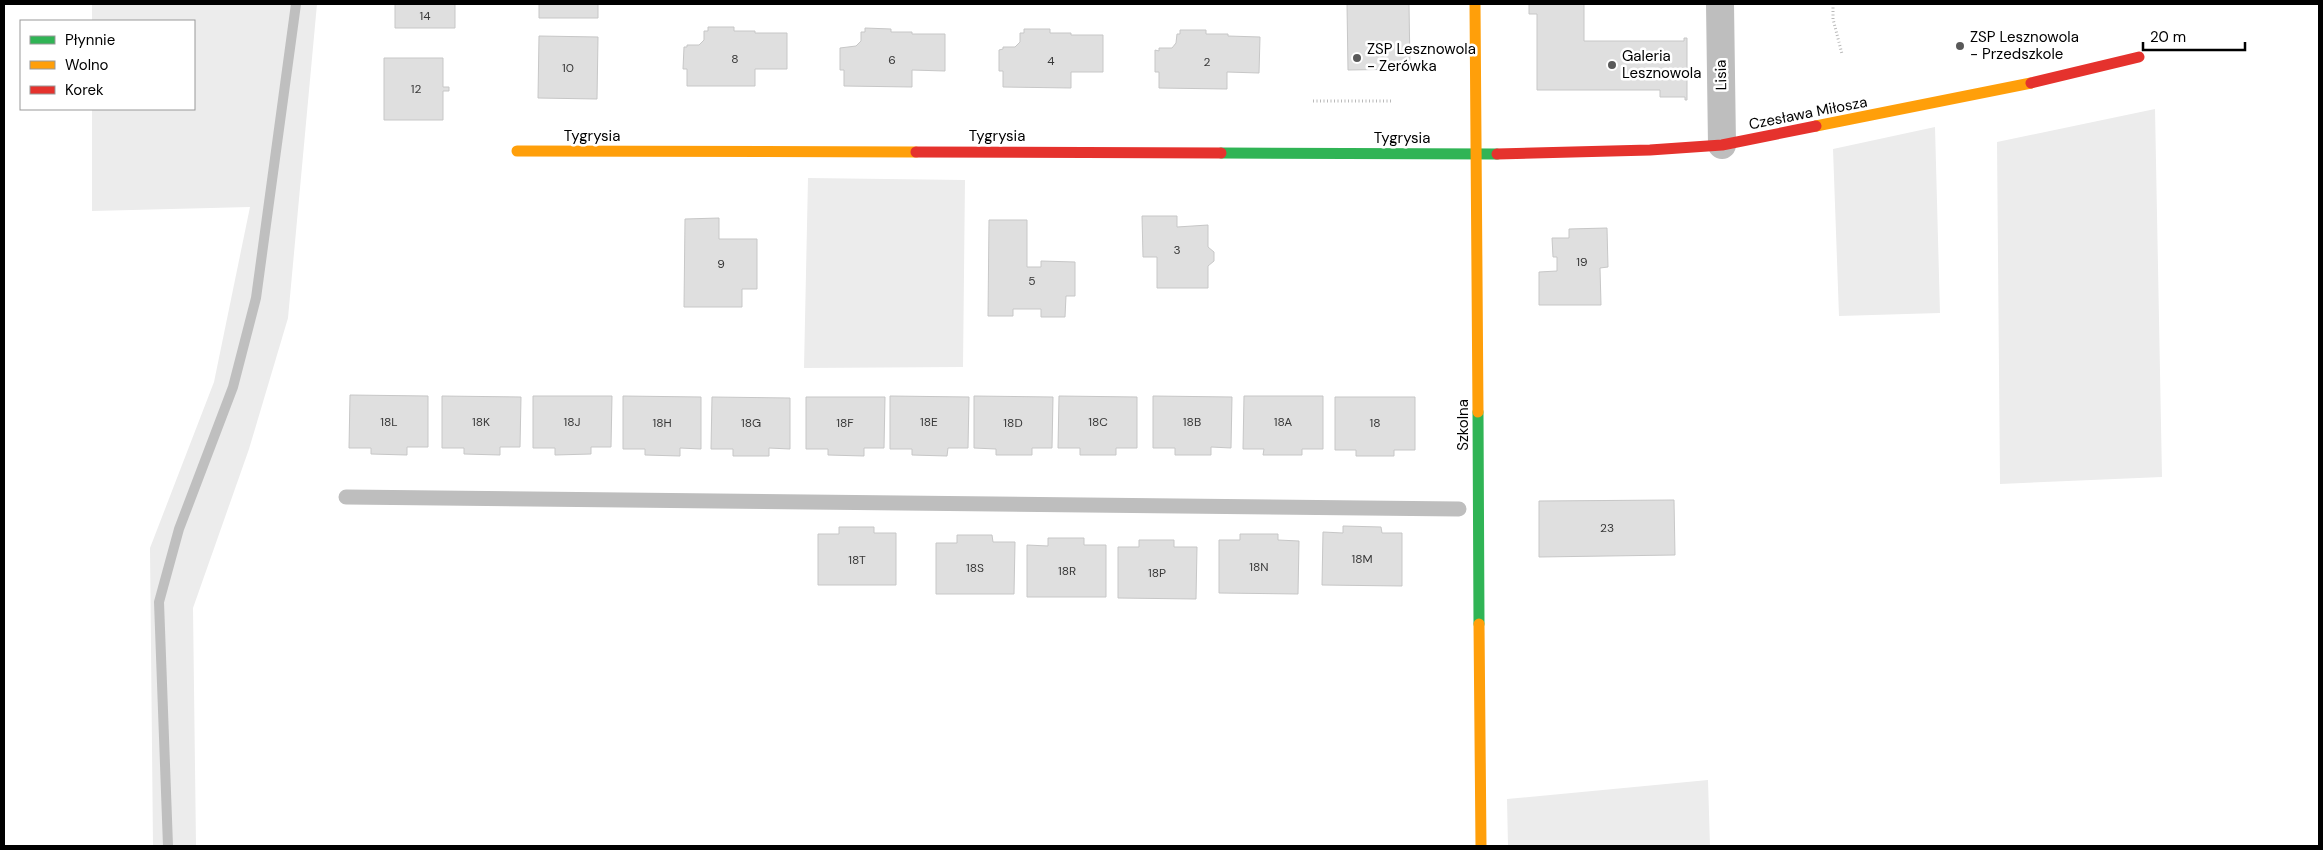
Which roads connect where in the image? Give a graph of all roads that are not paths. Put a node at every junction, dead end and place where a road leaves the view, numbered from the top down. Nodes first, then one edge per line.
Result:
1 (1475, 4) edge
2 (1720, 4) edge
3 (2138, 57) dead end
4 (1722, 145) junction
5 (517, 151) dead end
6 (1478, 154) junction
7 (346, 497) dead end
8 (1459, 509) dead end
9 (1481, 846) edge

1 - 6 street, Szkolna
2 - 4 street, Lisia
3 - 4 street, Czesława Miłosza
4 - 6 street, Czesława Miłosza
5 - 6 street, Tygrysia
6 - 9 street, Szkolna
7 - 8 lane

